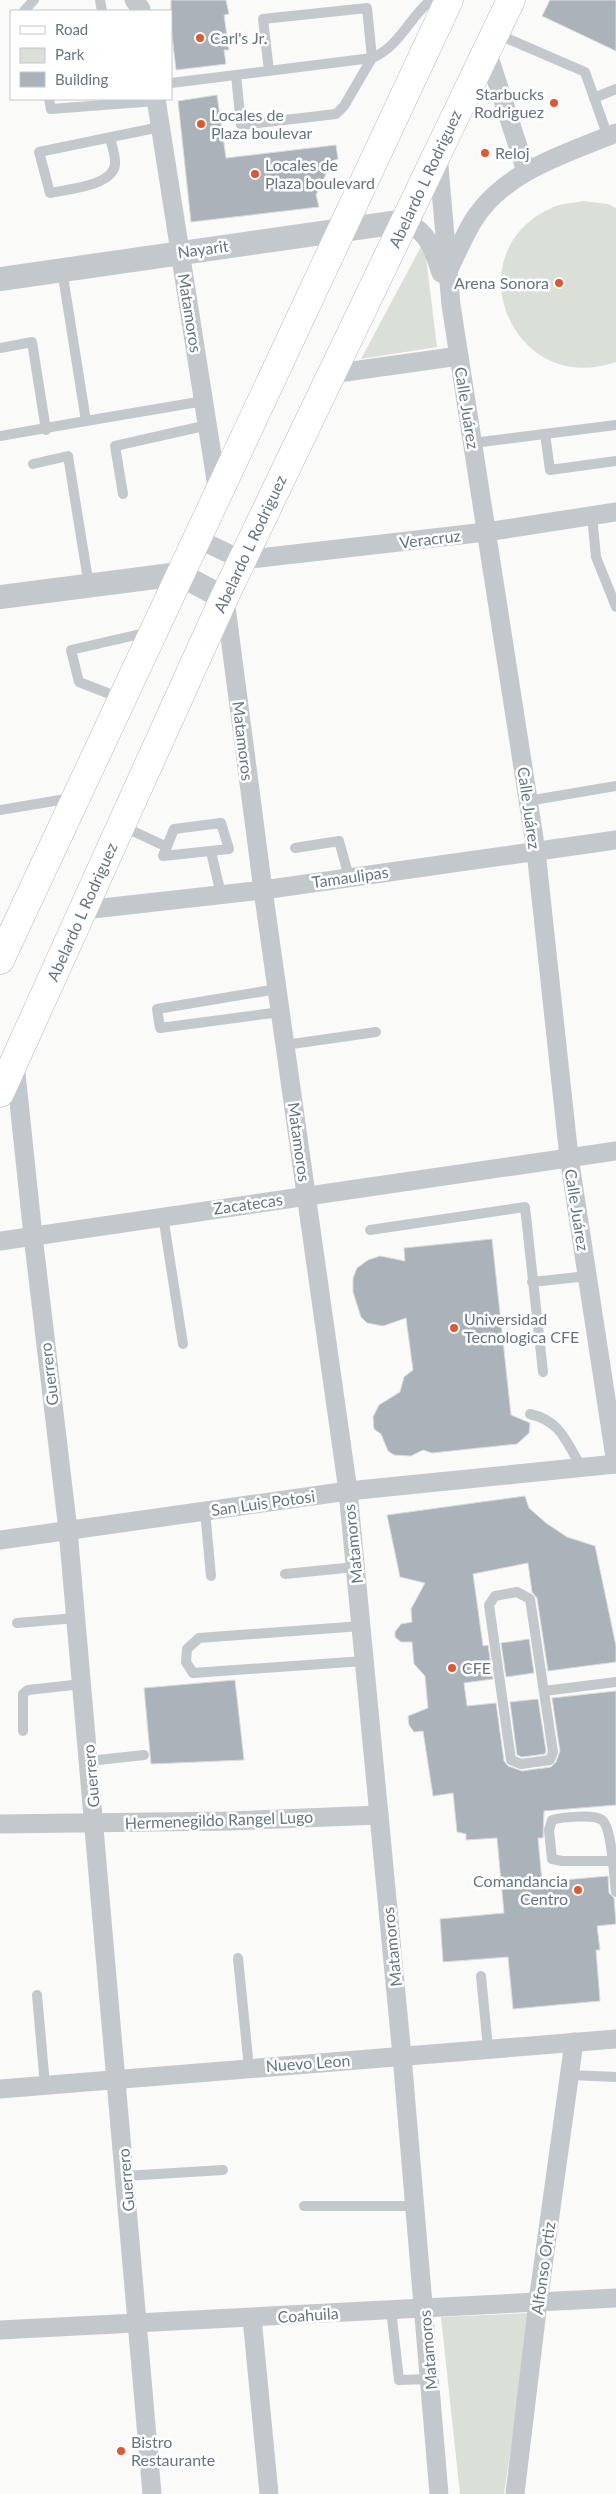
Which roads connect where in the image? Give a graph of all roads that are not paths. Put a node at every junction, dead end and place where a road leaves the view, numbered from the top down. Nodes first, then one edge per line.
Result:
1 (34, 0) edge
2 (431, 0) edge
3 (449, 0) edge
4 (511, 0) edge
5 (25, 10) edge
6 (490, 40) junction
7 (372, 58) junction
8 (269, 70) junction
9 (236, 75) junction
10 (172, 83) edge
11 (616, 89) edge
12 (594, 98) junction
13 (49, 100) edge
14 (156, 100) edge
15 (160, 127) junction
16 (612, 135) edge
17 (110, 138) junction
18 (438, 152) junction
19 (526, 171) junction
20 (406, 220) junction
21 (343, 228) junction
22 (180, 253) junction
23 (62, 270) junction
24 (448, 270) junction
25 (0, 279) edge
26 (451, 305) junction
27 (0, 348) edge
28 (459, 356) junction
29 (331, 374) junction
30 (204, 401) junction
31 (86, 421) junction
32 (208, 426) junction
33 (616, 426) edge
34 (46, 430) junction
35 (545, 434) junction
36 (0, 436) edge
37 (473, 444) junction
38 (616, 461) edge
39 (33, 464) dead end
40 (123, 494) dead end
41 (218, 498) junction
42 (616, 512) edge
43 (592, 516) junction
44 (486, 532) junction
45 (198, 539) junction
46 (242, 560) junction
47 (179, 574) junction
48 (89, 586) junction
49 (0, 597) edge
50 (224, 598) junction
51 (616, 607) edge
52 (153, 632) junction
53 (122, 698) junction
54 (616, 786) edge
55 (76, 798) junction
56 (528, 801) junction
57 (0, 810) edge
58 (121, 826) junction
59 (616, 840) edge
60 (167, 847) junction
61 (295, 848) dead end
62 (536, 851) junction
63 (211, 852) junction
64 (349, 877) junction
65 (263, 890) junction
66 (221, 894) junction
67 (84, 910) junction
68 (9, 924) edge
69 (0, 960) edge
70 (277, 990) junction
71 (280, 1012) junction
72 (376, 1032) dead end
73 (285, 1045) junction
74 (14, 1060) junction
75 (0, 1093) edge
76 (616, 1151) edge
77 (569, 1157) junction
78 (306, 1195) junction
79 (163, 1216) junction
80 (370, 1230) dead end
81 (33, 1236) junction
82 (0, 1241) edge
83 (588, 1276) junction
84 (532, 1282) junction
85 (182, 1344) dead end
86 (543, 1372) dead end
87 (530, 1414) dead end
88 (616, 1464) edge
89 (582, 1468) junction
90 (348, 1491) junction
91 (205, 1511) junction
92 (68, 1530) junction
93 (0, 1540) edge
94 (355, 1567) junction
95 (285, 1574) dead end
96 (211, 1576) dead end
97 (76, 1618) junction
98 (17, 1623) dead end
99 (361, 1626) junction
100 (364, 1660) junction
101 (616, 1682) edge
102 (82, 1684) junction
103 (544, 1691) junction
104 (23, 1731) dead end
105 (144, 1755) dead end
106 (89, 1761) junction
107 (379, 1815) junction
108 (0, 1824) edge
109 (95, 1824) junction
110 (612, 1861) junction
111 (616, 1892) edge
112 (238, 1958) dead end
113 (481, 1976) dead end
114 (37, 1995) dead end
115 (616, 2039) edge
116 (574, 2042) junction
117 (488, 2048) junction
118 (402, 2056) junction
119 (249, 2068) junction
120 (570, 2075) junction
121 (616, 2077) edge
122 (117, 2079) junction
123 (45, 2085) junction
124 (0, 2088) edge
125 (223, 2170) dead end
126 (125, 2176) junction
127 (304, 2206) dead end
128 (414, 2206) junction
129 (616, 2298) edge
130 (538, 2302) junction
131 (424, 2307) junction
132 (391, 2310) junction
133 (252, 2318) junction
134 (138, 2324) junction
135 (0, 2330) edge
136 (430, 2379) junction
137 (152, 2494) edge
138 (268, 2494) edge
139 (439, 2494) edge
140 (515, 2494) edge

1 - 5 lane
2 - 7 lane
3 - 21 main road
4 - 6 main road, Abelardo L Rodriguez
6 - 12 lane
6 - 18 main road, Abelardo L Rodriguez
6 - 19 street
7 - 8 lane
7 - 8 lane
7 - 9 lane
8 - 9 lane
9 - 10 lane
11 - 12 lane
12 - 16 lane
13 - 14 lane
14 - 15 street, Matamoros
15 - 17 lane
15 - 22 street, Matamoros
16 - 19 street
17 - 17 lane
18 - 20 main road, Abelardo L Rodriguez
18 - 24 street, Calle Juárez
19 - 24 street
20 - 21 street, Nayarit
20 - 26 street
20 - 29 main road, Abelardo L Rodriguez
21 - 22 street, Nayarit
21 - 41 main road
22 - 23 street, Nayarit
22 - 30 street, Matamoros
23 - 25 street, Nayarit
23 - 31 lane
24 - 26 street, Calle Juárez
26 - 28 street, Calle Juárez
27 - 34 lane
28 - 29 street
28 - 37 street, Calle Juárez
29 - 46 main road, Abelardo L Rodriguez
30 - 31 lane
30 - 32 street, Matamoros
31 - 34 lane
32 - 40 lane
32 - 41 street, Matamoros
33 - 35 lane
34 - 36 lane
35 - 37 lane
35 - 38 lane
37 - 44 street, Calle Juárez
39 - 48 lane
41 - 45 main road
42 - 43 street, Veracruz
43 - 44 street, Veracruz
43 - 51 lane
44 - 46 street, Veracruz
44 - 56 street, Calle Juárez
45 - 46 street
45 - 47 main road
46 - 50 main road, Abelardo L Rodriguez
47 - 48 street
47 - 50 street
47 - 52 main road
48 - 49 street
50 - 58 main road, Abelardo L Rodriguez
50 - 65 street, Matamoros
52 - 53 main road
52 - 53 lane
53 - 55 main road
54 - 56 lane
55 - 57 lane
55 - 68 main road
56 - 62 street, Calle Juárez
58 - 60 lane
58 - 67 main road, Abelardo L Rodriguez
59 - 62 street, Tamaulipas
60 - 63 lane
60 - 63 lane
61 - 64 lane
62 - 64 street, Tamaulipas
62 - 77 street, Calle Juárez
63 - 66 lane
64 - 65 street, Tamaulipas
65 - 66 street, Tamaulipas
65 - 70 street, Matamoros
66 - 67 street, Tamaulipas
67 - 74 main road, Abelardo L Rodriguez
68 - 69 main road
70 - 71 street, Matamoros
70 - 71 lane
71 - 73 street, Matamoros
72 - 73 lane
73 - 78 street, Matamoros
74 - 75 main road, Abelardo L Rodriguez
74 - 81 street, Guerrero
76 - 77 street, Zacatecas
77 - 78 street, Zacatecas
77 - 83 street, Calle Juárez
78 - 79 street, Zacatecas
78 - 90 street, Matamoros
79 - 81 street, Zacatecas
79 - 85 lane
80 - 84 lane
81 - 82 street, Zacatecas
81 - 92 street, Guerrero
83 - 84 lane
83 - 88 street, Calle Juárez
84 - 86 lane
87 - 89 lane
88 - 89 street, San Luis Potosi
89 - 90 street, San Luis Potosi
90 - 91 street, San Luis Potosi
90 - 94 street, Matamoros
91 - 92 street, San Luis Potosi
91 - 96 lane
92 - 93 street, San Luis Potosi
92 - 97 street, Guerrero
94 - 95 lane
94 - 99 street, Matamoros
97 - 98 lane
97 - 102 street, Guerrero
99 - 100 street, Matamoros
99 - 100 lane
100 - 107 street, Matamoros
101 - 103 lane
102 - 104 lane
102 - 106 street, Guerrero
103 - 103 lane
105 - 106 lane
106 - 109 street, Guerrero
107 - 109 street, Hermenegildo Rangel Lugo
107 - 118 street, Matamoros
108 - 109 street, Hermenegildo Rangel Lugo
109 - 122 street, Guerrero
110 - 110 lane
110 - 111 lane
112 - 119 lane
113 - 117 lane
114 - 123 lane
115 - 116 street, Nuevo Leon
116 - 117 street, Nuevo Leon
116 - 120 street, Alfonso Ortiz
117 - 118 street, Nuevo Leon
118 - 119 street, Nuevo Leon
118 - 128 street, Matamoros
119 - 122 street, Nuevo Leon
120 - 121 lane
120 - 130 street, Alfonso Ortiz
122 - 123 street, Nuevo Leon
122 - 126 street, Guerrero
123 - 124 street, Nuevo Leon
125 - 126 lane
126 - 134 street, Guerrero
127 - 128 lane
128 - 131 street, Matamoros
129 - 130 street, Coahuila
130 - 131 street, Coahuila
130 - 140 street, Alfonso Ortiz
131 - 132 street, Coahuila
131 - 136 street, Matamoros
132 - 133 street, Coahuila
132 - 136 lane
133 - 134 street, Coahuila
133 - 138 street
134 - 135 street, Coahuila
134 - 137 street, Guerrero
136 - 139 street, Matamoros

